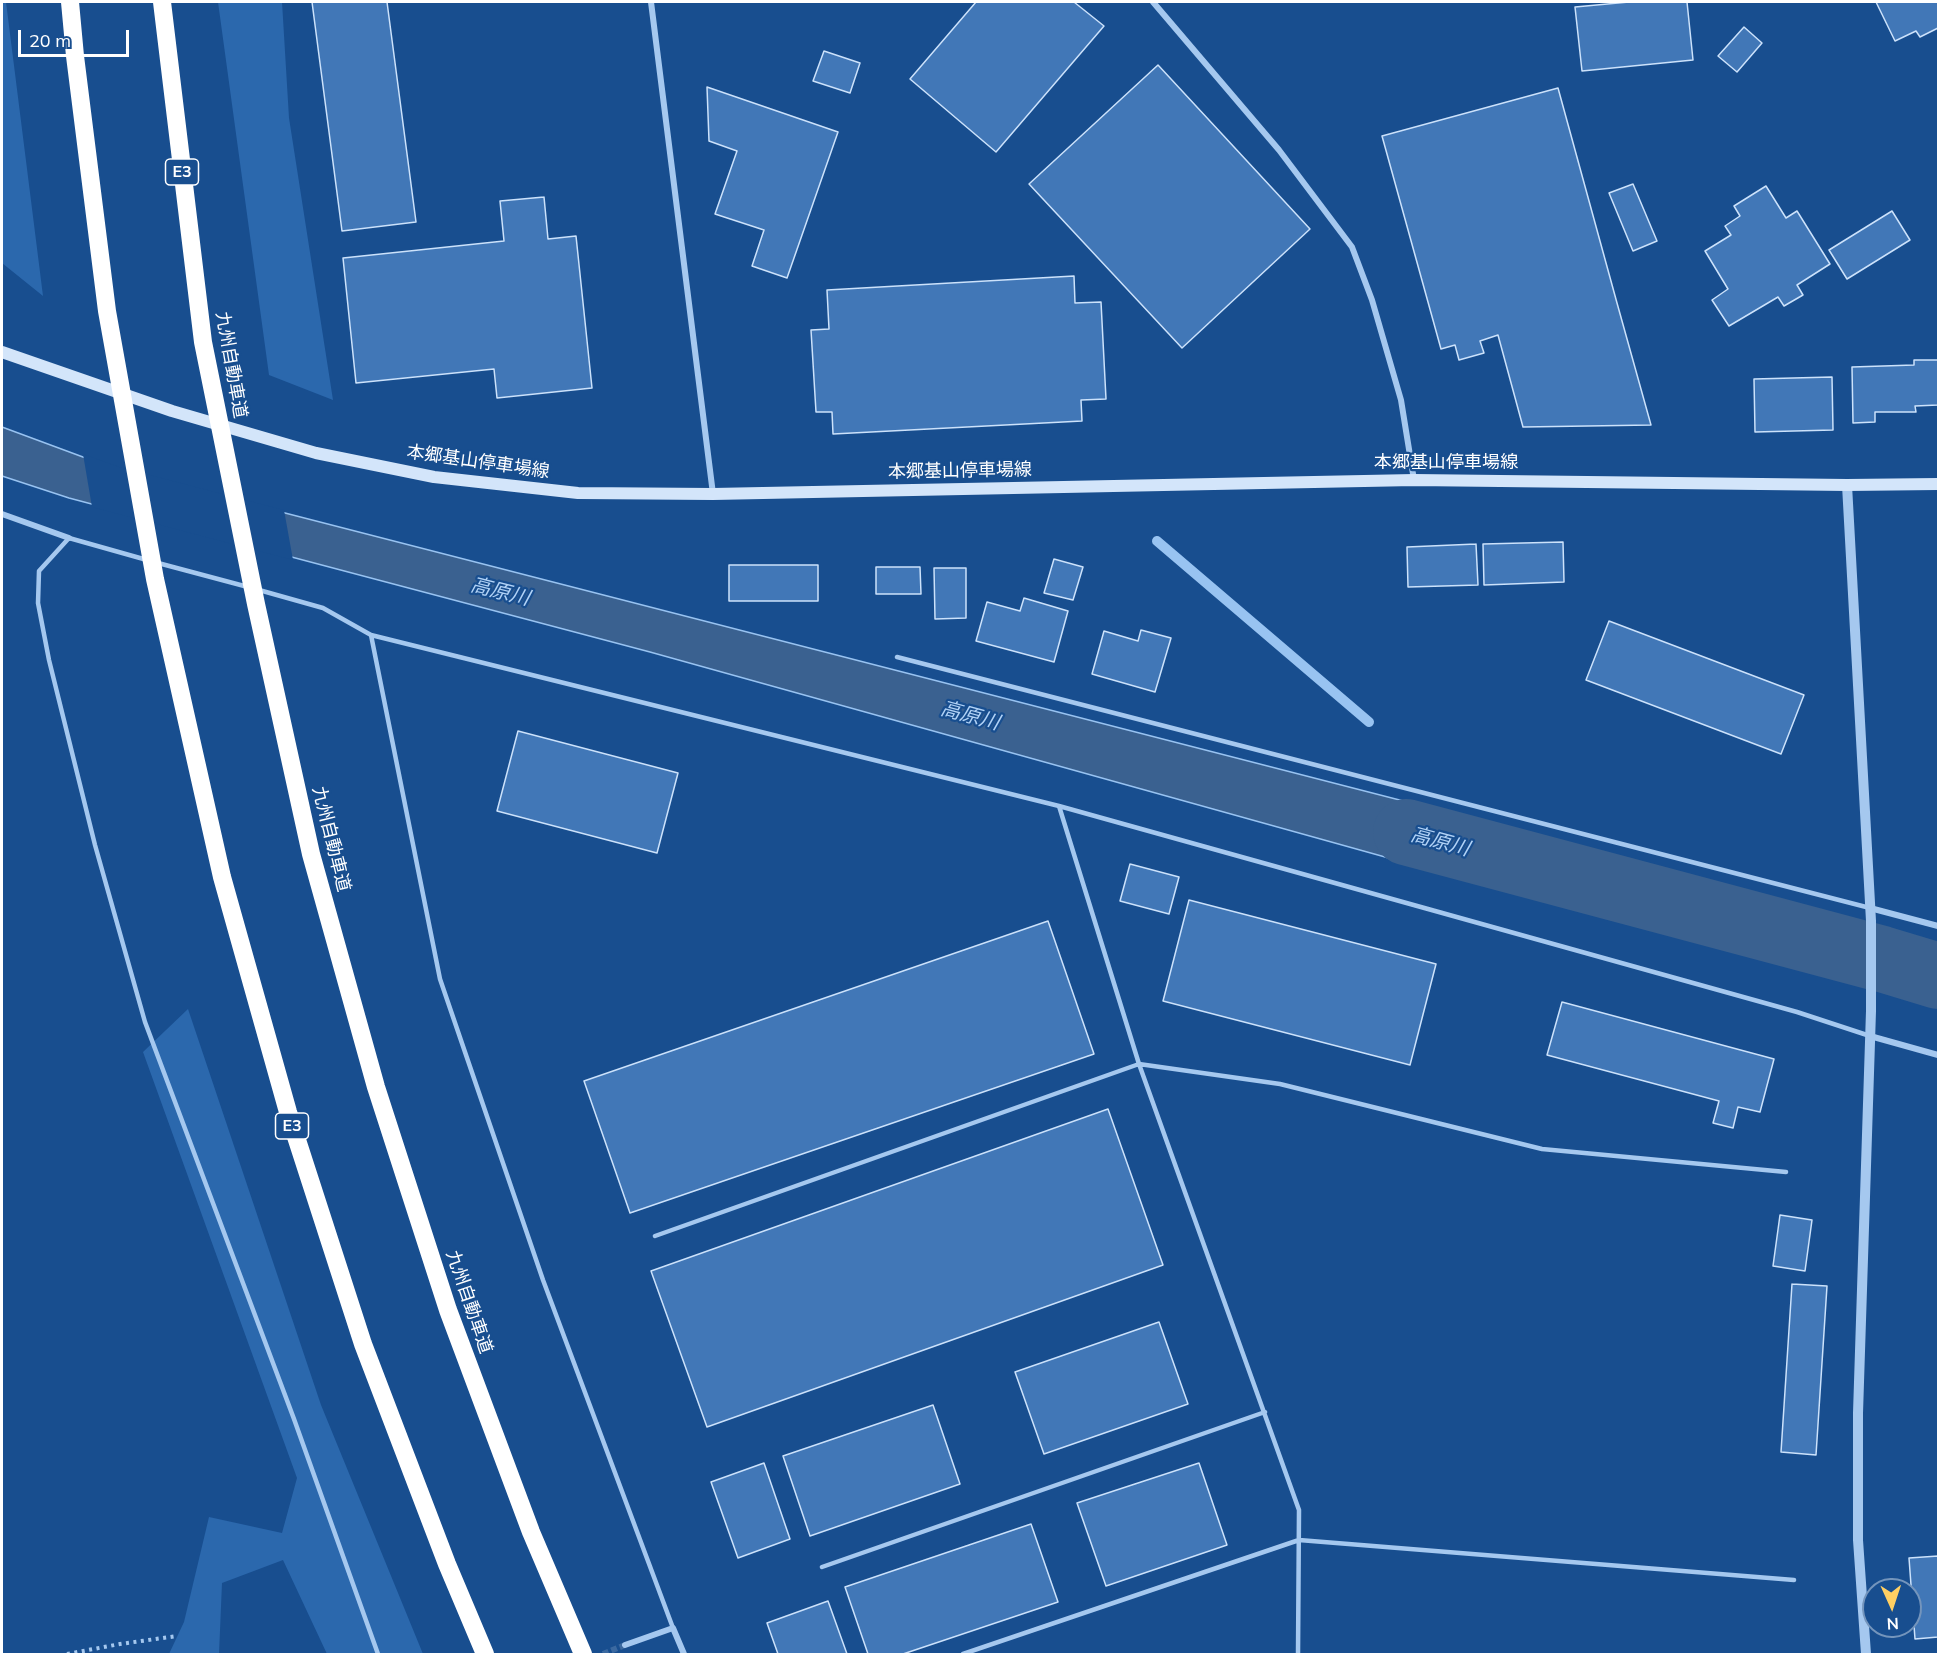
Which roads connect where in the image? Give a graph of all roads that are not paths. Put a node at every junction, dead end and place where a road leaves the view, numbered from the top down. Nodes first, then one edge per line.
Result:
1 (70, 2) edge
2 (162, 2) edge
3 (651, 2) edge
4 (1153, 2) edge
5 (2, 352) edge
6 (1414, 480) junction
7 (1938, 484) edge
8 (1846, 485) junction
9 (713, 494) junction
10 (2, 514) edge
11 (69, 538) junction
12 (371, 635) junction
13 (897, 657) dead end
14 (1059, 806) junction
15 (1870, 908) junction
16 (1938, 926) edge
17 (1870, 1036) junction
18 (1938, 1055) edge
19 (1139, 1064) junction
20 (1786, 1172) dead end
21 (655, 1236) dead end
22 (1265, 1412) junction
23 (1299, 1540) junction
24 (822, 1567) dead end
25 (1794, 1580) dead end
26 (673, 1628) junction
27 (625, 1645) tunnel mouth
28 (378, 1654) edge
29 (486, 1654) edge
30 (583, 1654) edge
31 (684, 1654) edge
32 (963, 1654) edge
33 (1298, 1654) edge
34 (1866, 1654) edge

1 - 29 highway, E3
2 - 30 highway, 九州自動車道 / E3
3 - 9 street
4 - 6 street
5 - 9 main road, 本郷基山停車場線
6 - 8 main road, 本郷基山停車場線
6 - 9 main road, 本郷基山停車場線
7 - 8 main road, 本郷基山停車場線
8 - 15 street
10 - 11 street
11 - 12 lane
11 - 28 lane
12 - 14 lane
12 - 26 lane
13 - 15 lane
14 - 17 lane
14 - 19 lane
15 - 16 street
15 - 17 street
17 - 18 street
17 - 34 street
19 - 20 lane
19 - 21 lane
19 - 22 lane
22 - 23 lane
22 - 24 lane
23 - 25 lane
23 - 32 lane
23 - 33 lane
26 - 27 street
26 - 31 street

